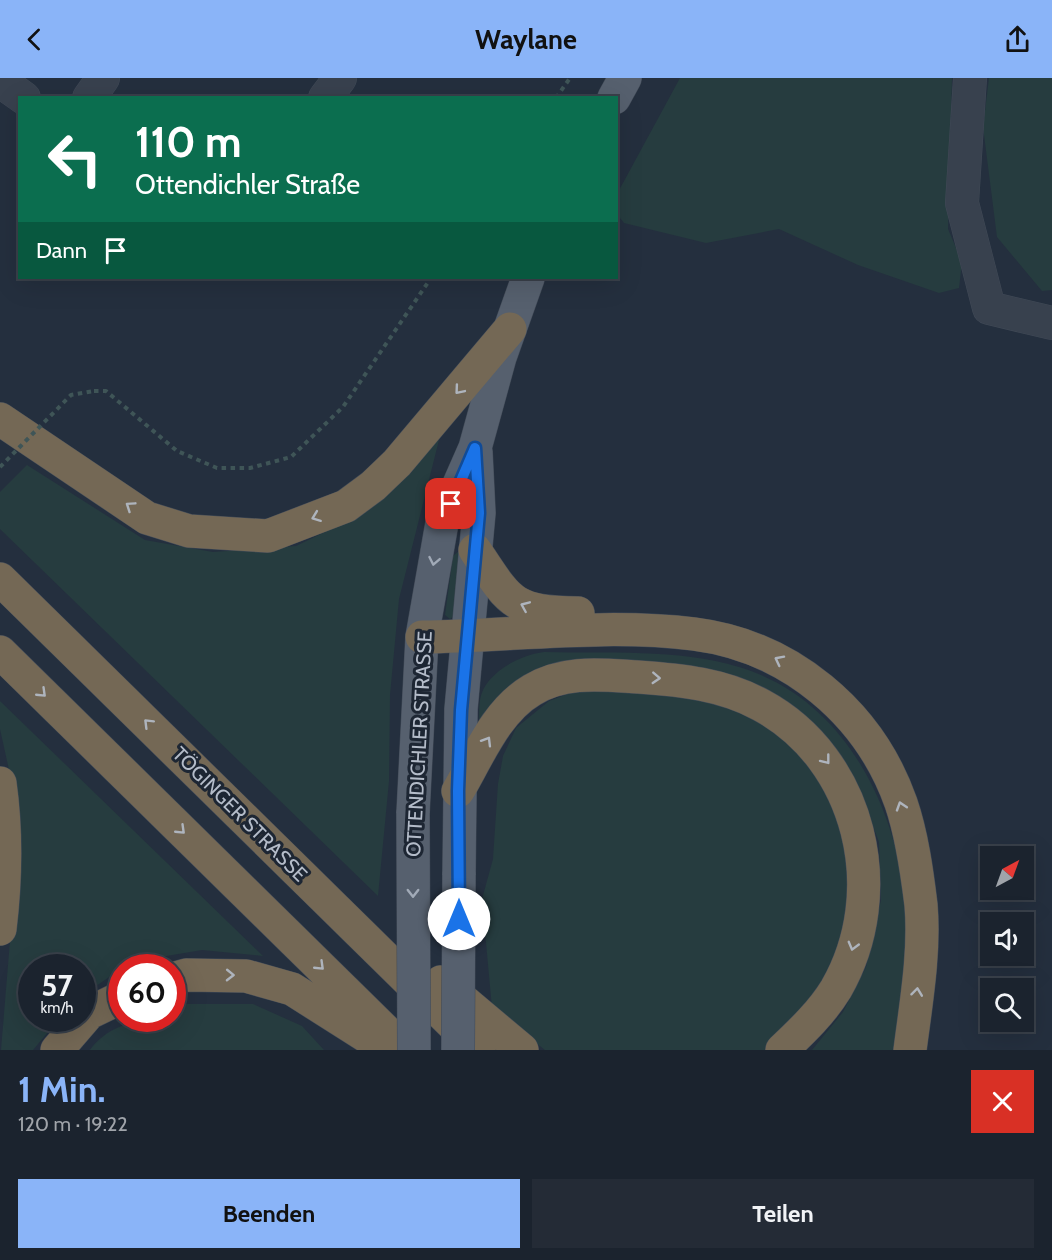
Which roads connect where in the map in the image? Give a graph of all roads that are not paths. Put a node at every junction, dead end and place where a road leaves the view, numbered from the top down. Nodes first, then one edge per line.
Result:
1 (103, 78) edge
2 (340, 78) edge
3 (625, 78) edge
4 (970, 78) edge
5 (0, 81) edge
6 (21, 96) edge
7 (90, 96) edge
8 (327, 96) edge
9 (615, 96) edge
10 (528, 279) edge
11 (1052, 323) edge
12 (510, 329) junction
13 (0, 419) edge
14 (475, 448) junction
15 (475, 550) junction
16 (0, 579) edge
17 (621, 630) junction
18 (422, 637) junction
19 (467, 637) junction
20 (0, 652) edge
21 (0, 783) edge
22 (458, 791) junction
23 (0, 929) edge
24 (384, 957) junction
25 (186, 975) edge
26 (108, 1004) edge
27 (57, 1050) edge
28 (388, 1050) edge
29 (405, 1050) edge
30 (414, 1050) edge
31 (458, 1050) edge
32 (479, 1050) edge
33 (522, 1050) edge
34 (782, 1050) edge
35 (910, 1050) edge

1 - 7 lane
2 - 8 lane
3 - 9 main road
4 - 11 lane
5 - 6 lane
10 - 12 main road, OTTENDICHLER STRASSE
12 -> 13 highway
12 - 14 main road, OTTENDICHLER STRASSE
14 - 15 main road, OTTENDICHLER STRASSE
14 -> 18 main road, OTTENDICHLER STRASSE
17 -> 15 highway
15 - 19 main road, OTTENDICHLER STRASSE
24 -> 16 highway, TÖGINGER STRASSE
17 - 19 highway
35 -> 17 highway
18 - 19 highway
18 -> 30 main road, OTTENDICHLER STRASSE, bridge
19 - 22 main road, OTTENDICHLER STRASSE
20 -> 29 highway
21 - 23 highway
22 - 31 main road, OTTENDICHLER STRASSE, bridge
22 -> 34 highway
24 - 32 highway, TÖGINGER STRASSE
24 - 33 highway
25 -> 28 highway
26 - 27 highway

